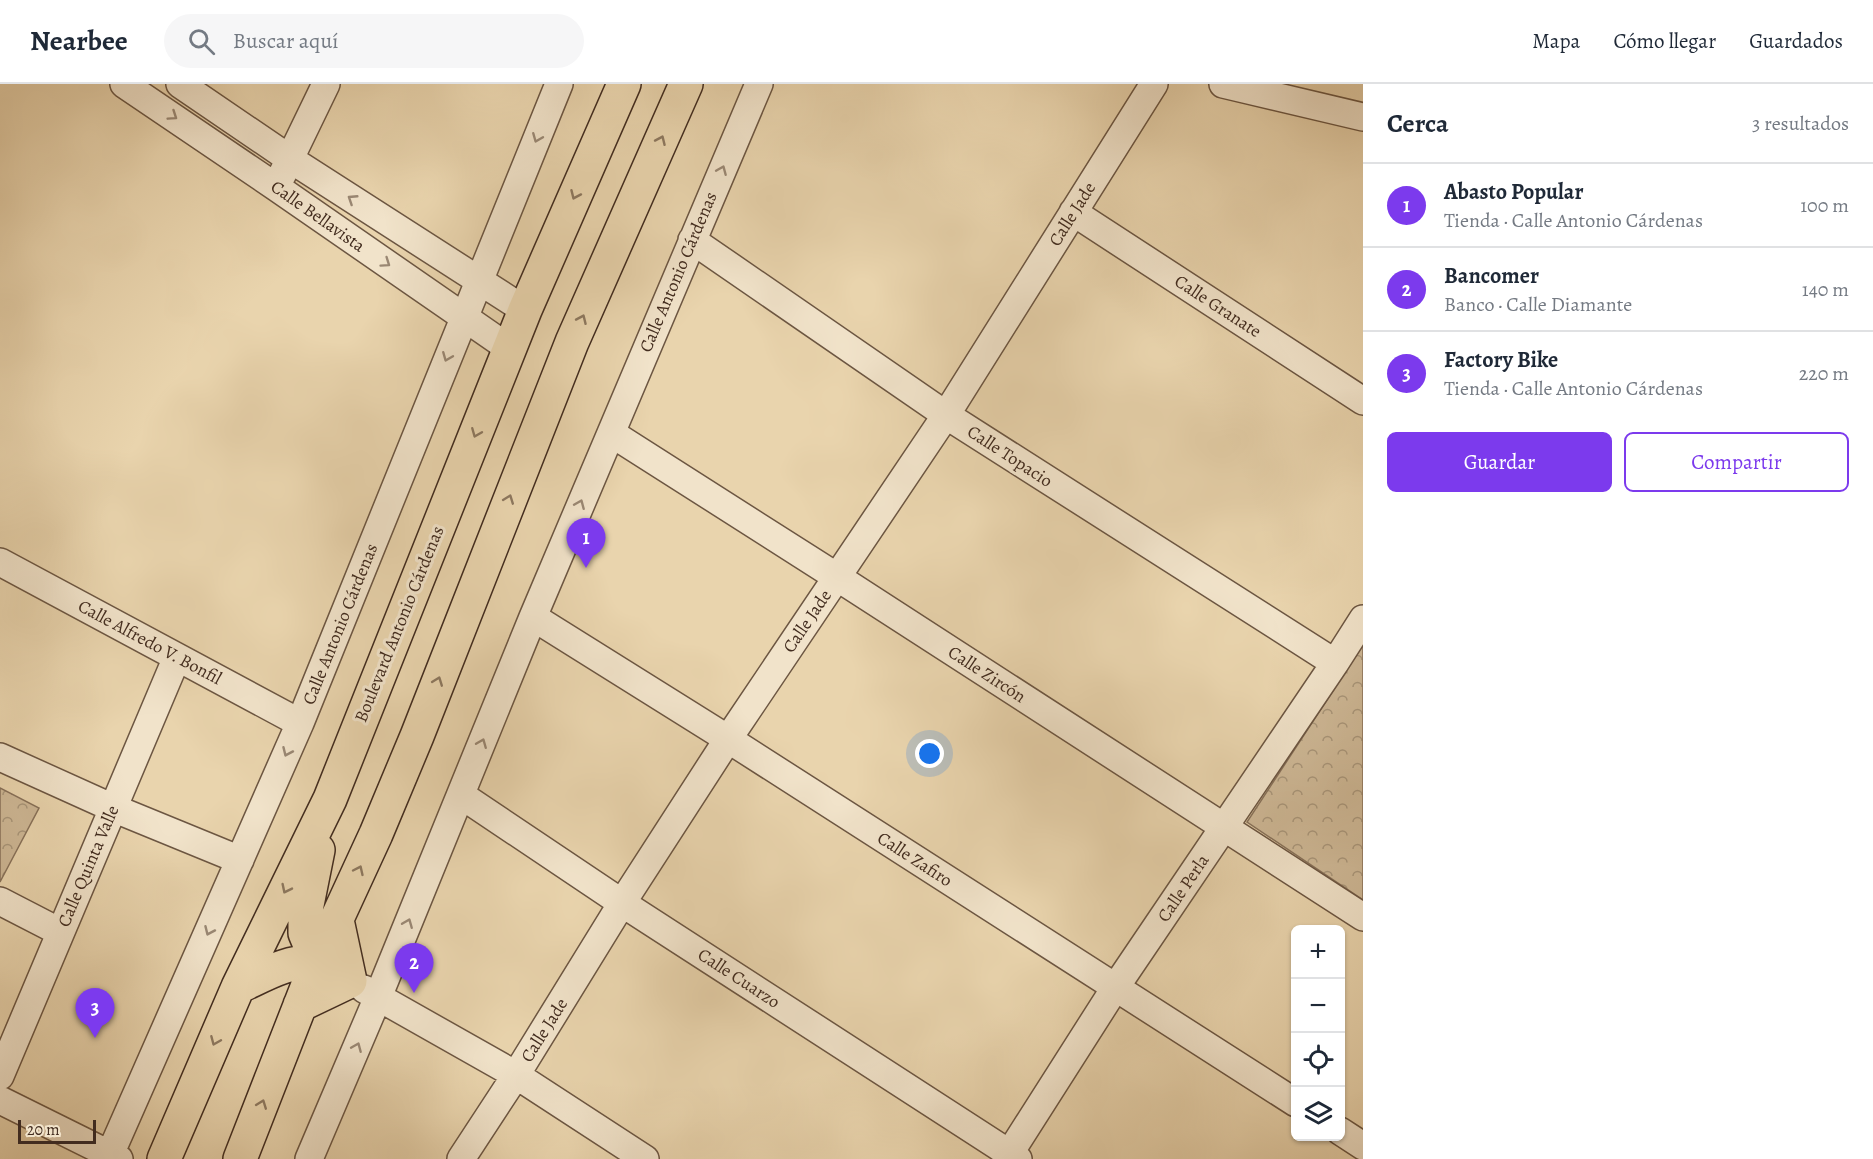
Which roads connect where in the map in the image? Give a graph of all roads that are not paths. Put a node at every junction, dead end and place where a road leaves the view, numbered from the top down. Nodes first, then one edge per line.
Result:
1 (124, 84) edge
2 (180, 84) edge
3 (326, 84) edge
4 (559, 84) edge
5 (624, 84) edge
6 (686, 84) edge
7 (759, 84) edge
8 (1154, 84) edge
9 (1223, 84) edge
10 (1363, 117) edge
11 (290, 159) junction
12 (276, 187) junction
13 (1073, 212) junction
14 (692, 240) junction
15 (478, 280) junction
16 (525, 310) junction
17 (464, 317) junction
18 (510, 349) junction
19 (1363, 401) edge
20 (946, 415) junction
21 (611, 433) junction
22 (0, 562) edge
23 (837, 577) junction
24 (533, 618) junction
25 (1363, 619) edge
26 (177, 657) junction
27 (1335, 663) junction
28 (300, 723) junction
29 (728, 739) junction
30 (0, 758) edge
31 (460, 795) junction
32 (330, 799) junction
33 (113, 808) junction
34 (1224, 828) junction
35 (240, 860) junction
36 (0, 902) edge
37 (622, 903) junction
38 (1363, 917) edge
39 (337, 920) junction
40 (60, 932) junction
41 (317, 962) junction
42 (238, 987) junction
43 (1115, 988) junction
44 (364, 989) junction
45 (300, 1005) junction
46 (516, 1075) junction
47 (0, 1076) edge
48 (0, 1100) edge
49 (1291, 1100) edge
50 (1345, 1134) edge
51 (1363, 1146) edge
52 (1011, 1157) edge
53 (112, 1158) edge
54 (164, 1159) edge
55 (240, 1159) edge
56 (309, 1159) edge
57 (461, 1159) edge
58 (645, 1159) edge

1 -> 12 street, Calle Bellavista
2 - 11 street, Calle Bellavista
3 - 11 street
4 -> 15 street, Calle Antonio Cárdenas
5 -> 16 main road, Boulevard Antonio Cárdenas
39 -> 6 main road
14 -> 7 street, Calle Antonio Cárdenas
8 - 13 street, Calle Jade
9 - 10 street
11 - 12 street
15 -> 11 street, Calle Bellavista
12 -> 17 street, Calle Bellavista
13 - 19 street, Calle Granate
13 - 20 street, Calle Jade
14 - 20 street, Calle Topacio
14 - 21 street, Calle Antonio Cárdenas
15 - 16 street, Calle Bellavista
15 - 17 street, Calle Antonio Cárdenas
16 - 18 main road, Boulevard Antonio Cárdenas
17 - 18 street, Calle Bellavista
17 -> 28 street, Calle Antonio Cárdenas
18 -> 32 main road, Boulevard Antonio Cárdenas
20 - 23 street, Calle Jade
20 - 27 street, Calle Topacio
21 - 23 street, Calle Zircón
24 -> 21 street, Calle Antonio Cárdenas
22 - 26 street, Calle Alfredo V. Bonfil
23 - 29 street, Calle Jade
23 - 34 street, Calle Zircón
24 - 29 street, Calle Zafiro
31 -> 24 street, Calle Antonio Cárdenas
25 - 27 street, Calle Perla
26 - 28 street, Calle Alfredo V. Bonfil
26 - 33 street, Calle Quinta Valle
27 - 34 street, Calle Perla
28 -> 35 street, Calle Antonio Cárdenas
29 - 37 street, Calle Jade
29 - 43 street, Calle Zafiro
30 - 33 street
31 - 37 street, Calle Cuarzo
44 -> 31 street, Calle Antonio Cárdenas
32 - 41 main road
32 -> 42 main road, Boulevard Antonio Cárdenas
33 - 35 street
33 - 40 street, Calle Quinta Valle
34 - 38 street, Calle Zircón
34 - 43 street, Calle Perla
35 -> 53 street, Calle Antonio Cárdenas
36 - 40 street
37 - 46 street, Calle Jade
37 - 52 street, Calle Cuarzo
39 - 41 main road
39 - 44 main road
40 - 47 street, Calle Quinta Valle
41 - 42 main road
41 - 44 street
41 - 45 main road
42 -> 54 main road, Boulevard Antonio Cárdenas
43 - 49 street, Calle Zafiro
43 - 52 street, Calle Perla
44 - 45 main road
44 - 46 street
56 -> 44 street, Calle Antonio Cárdenas
55 -> 45 main road
46 - 57 street, Calle Jade
46 - 58 street
48 - 53 street
50 - 51 street

